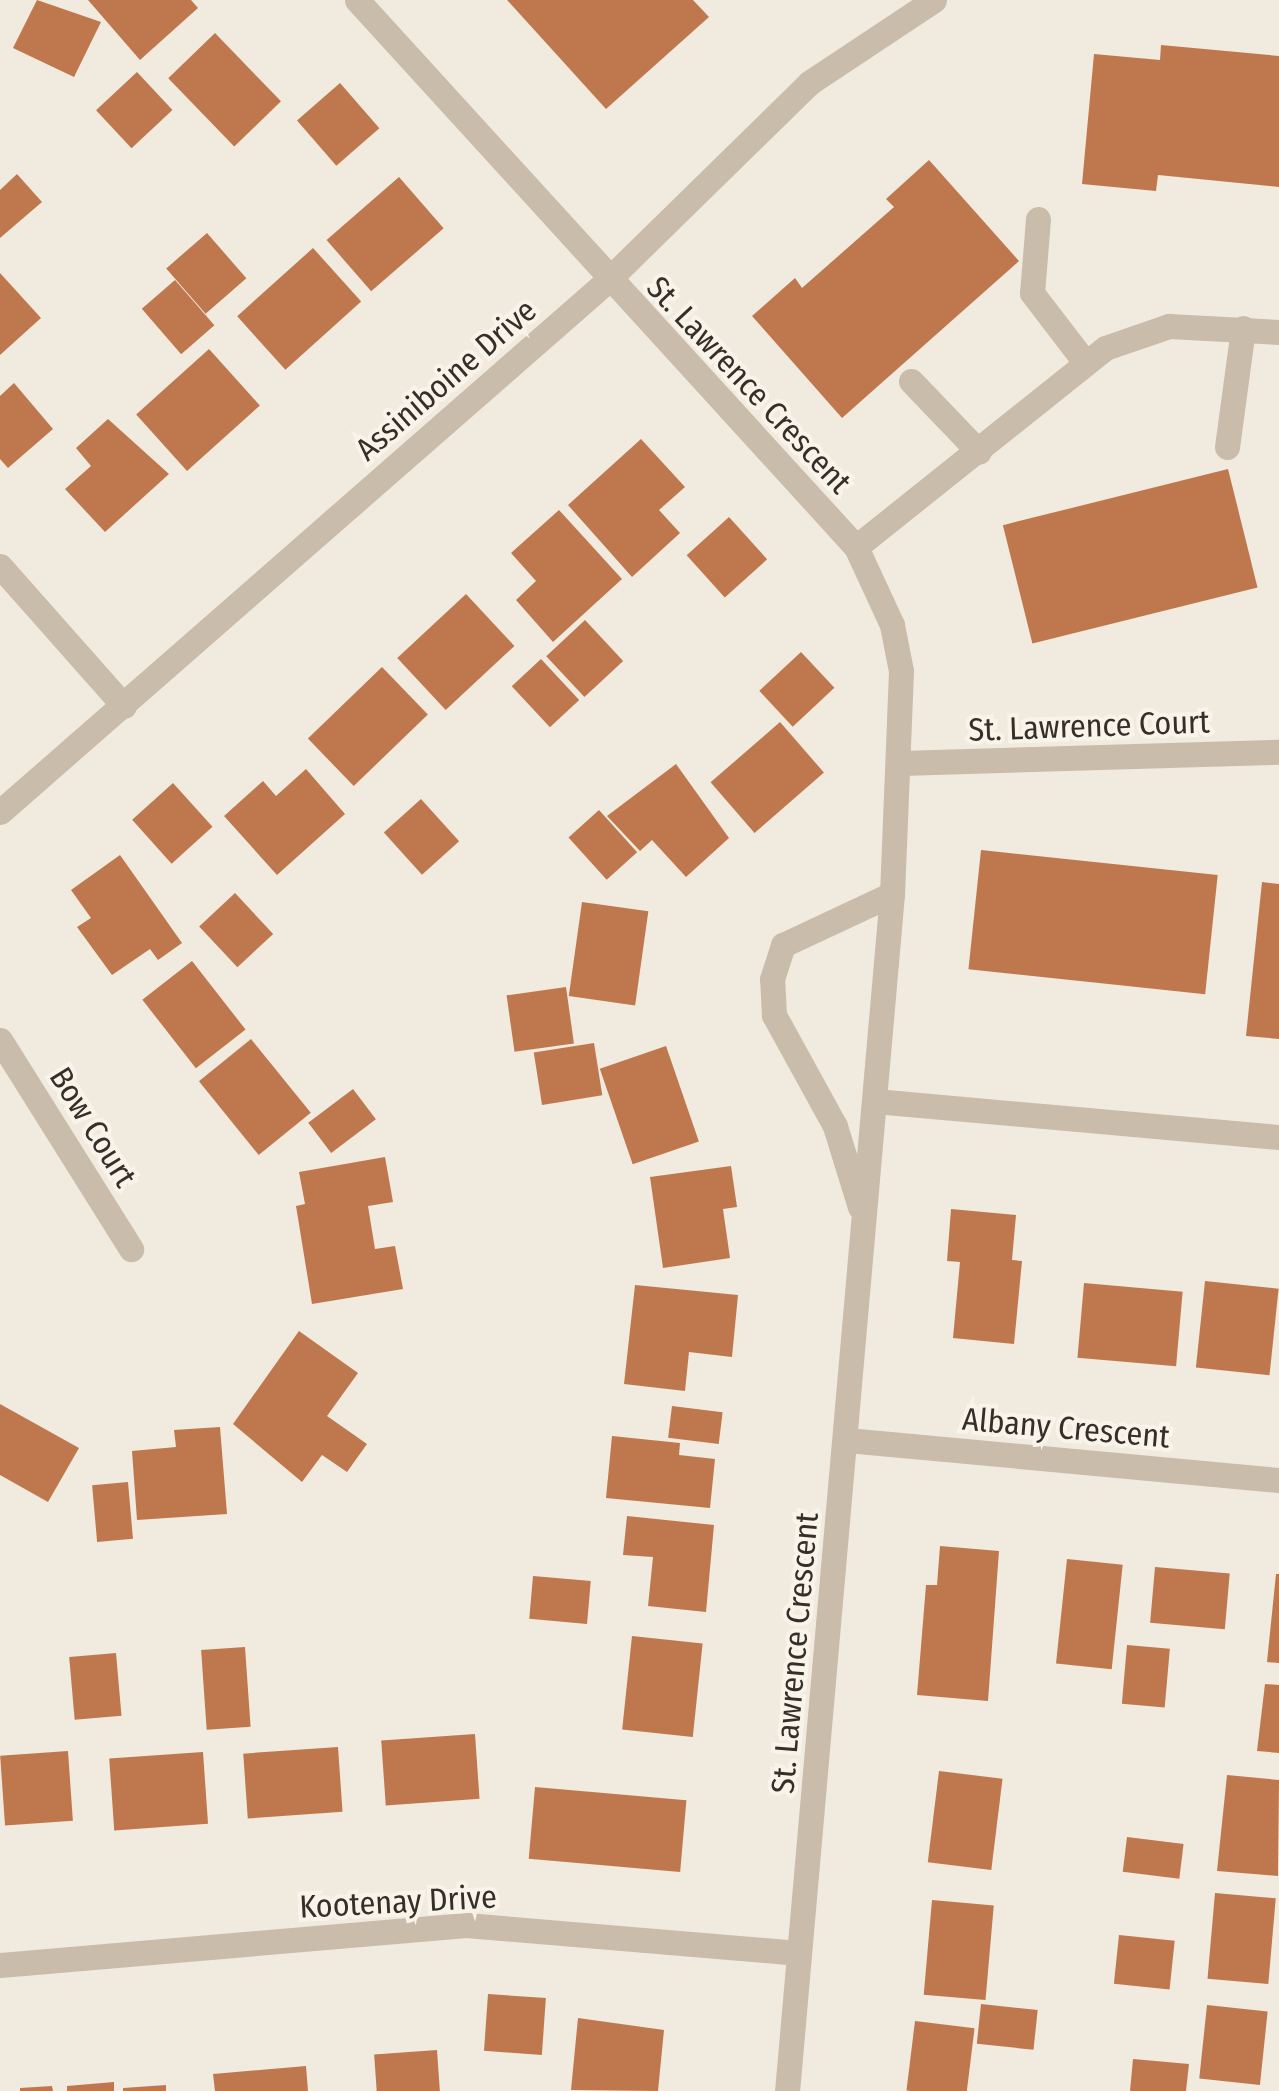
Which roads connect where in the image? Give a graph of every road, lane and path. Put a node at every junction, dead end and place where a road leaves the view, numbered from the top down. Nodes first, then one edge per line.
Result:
1 (357, 0) edge
2 (934, 0) edge
3 (1038, 220) dead end
4 (607, 282) junction
5 (1243, 328) junction
6 (1279, 332) edge
7 (1085, 362) junction
8 (910, 381) dead end
9 (1227, 447) dead end
10 (979, 452) junction
11 (856, 547) junction
12 (0, 566) edge
13 (124, 706) junction
14 (1279, 752) edge
15 (901, 764) junction
16 (0, 812) edge
17 (892, 894) junction
18 (0, 1040) edge
19 (875, 1101) junction
20 (1279, 1136) edge
21 (864, 1220) junction
22 (131, 1249) dead end
23 (847, 1440) junction
24 (1279, 1480) edge
25 (799, 1954) junction
26 (0, 1965) edge
27 (786, 2091) edge

1 - 4 street, St. Lawrence Crescent
2 - 4 street, Assiniboine Drive
3 - 7 street
4 - 11 street, St. Lawrence Crescent
4 - 13 street, Assiniboine Drive
5 - 6 street
5 - 7 street
5 - 9 street
7 - 10 street
8 - 10 street
10 - 11 street
11 - 15 street, St. Lawrence Crescent
12 - 13 street
13 - 16 street, Assiniboine Drive
14 - 15 street, St. Lawrence Court
15 - 17 street, St. Lawrence Crescent
17 - 19 street, St. Lawrence Crescent
17 - 21 street, St. Lawrence Crescent
18 - 22 street, Bow Court
19 - 20 street
19 - 21 street, St. Lawrence Crescent
21 - 23 street, St. Lawrence Crescent
23 - 24 street, Albany Crescent
23 - 25 street, St. Lawrence Crescent
25 - 26 street, Kootenay Drive
25 - 27 street, St. Lawrence Crescent

